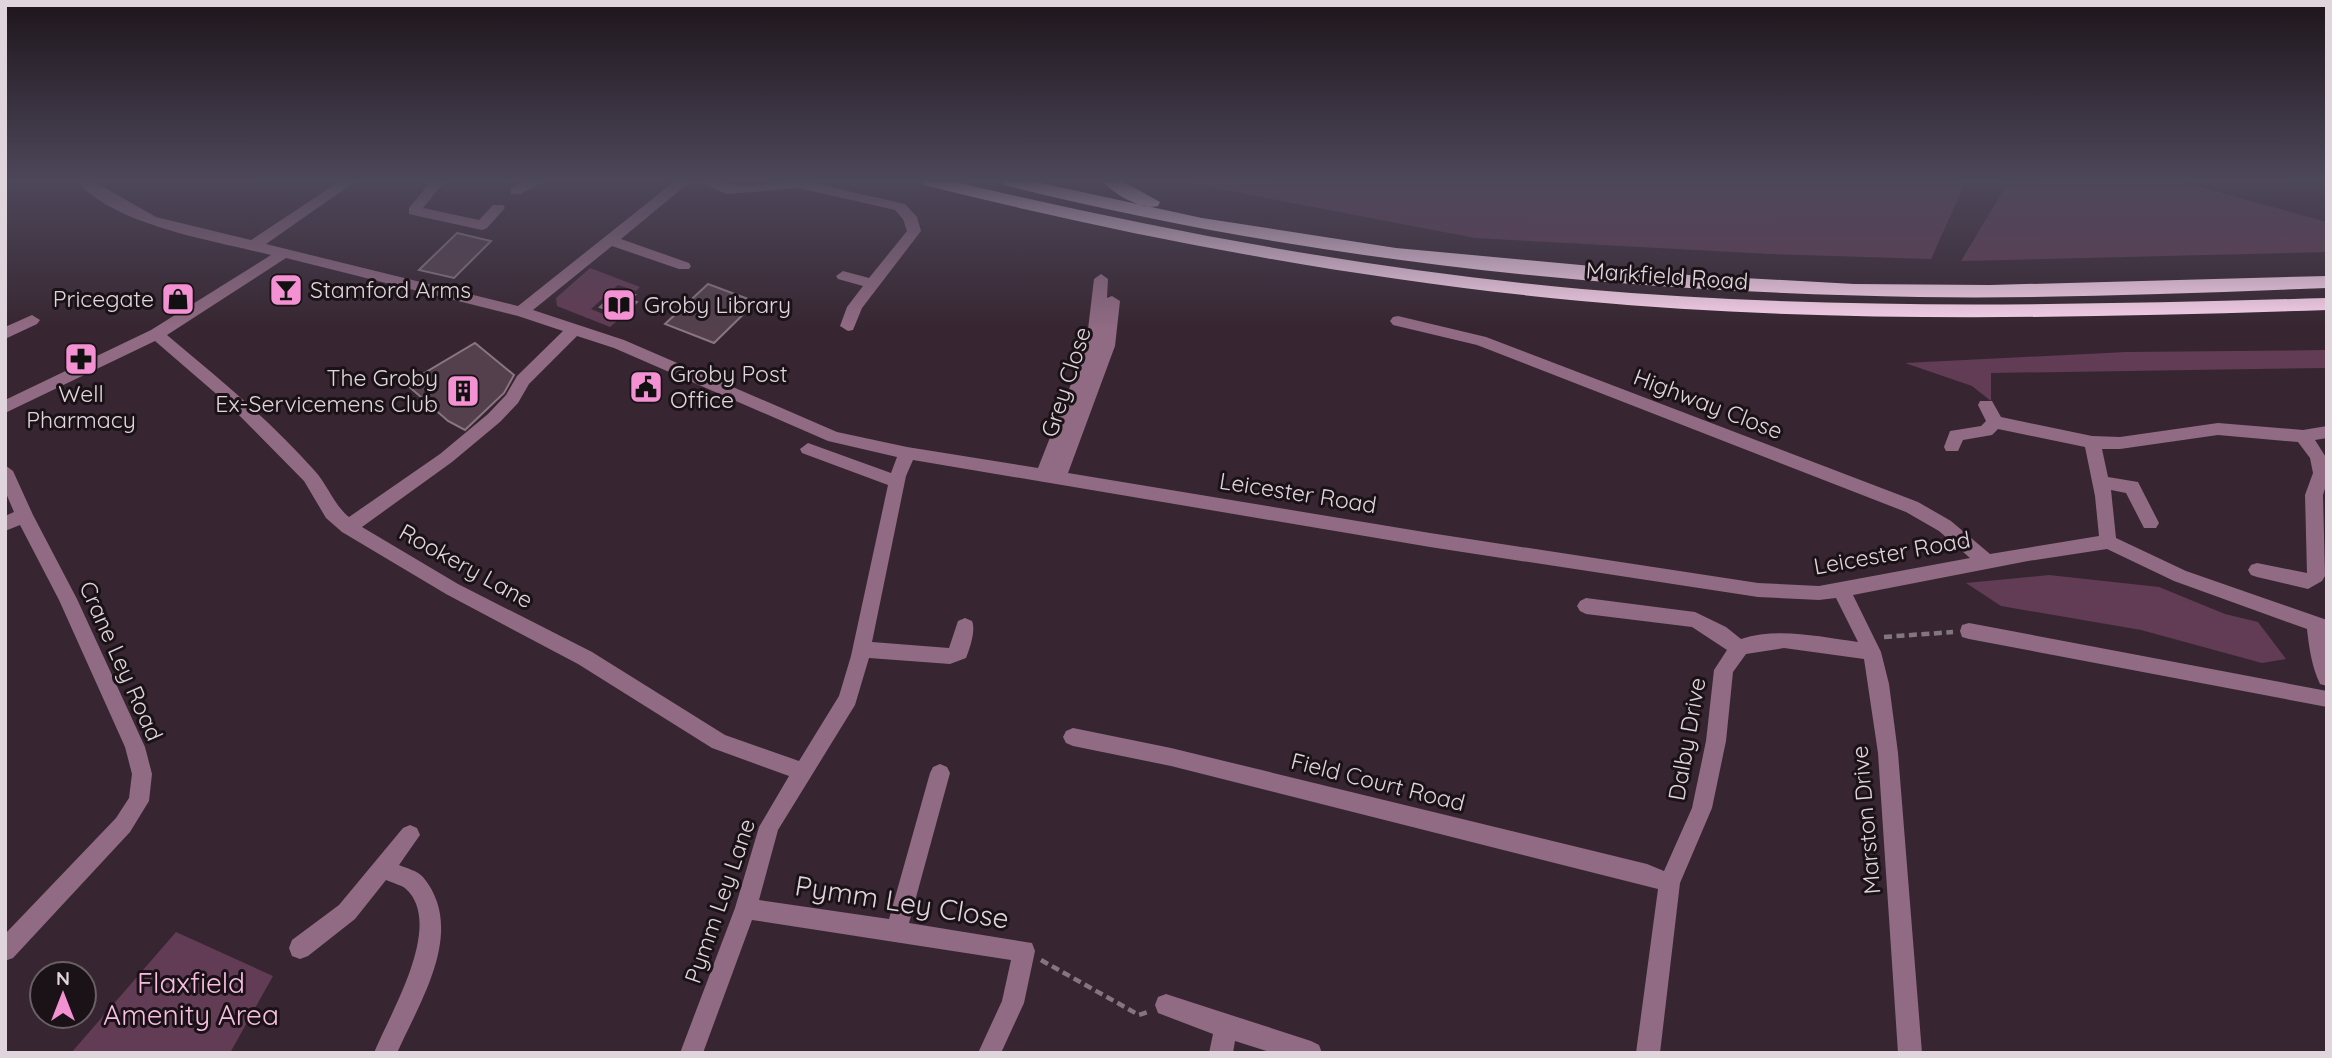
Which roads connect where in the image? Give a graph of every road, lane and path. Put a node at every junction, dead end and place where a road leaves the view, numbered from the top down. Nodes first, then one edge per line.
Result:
1 (193, 230) edge
2 (276, 230) edge
3 (622, 230) edge
4 (914, 230) edge
5 (1139, 230) edge
6 (1252, 230) edge
7 (610, 240) junction
8 (253, 246) junction
9 (284, 254) junction
10 (684, 266) dead end
11 (844, 276) dead end
12 (1101, 279) dead end
13 (2327, 282) edge
14 (873, 284) junction
15 (1112, 301) dead end
16 (2327, 304) edge
17 (521, 312) junction
18 (32, 320) dead end
19 (1398, 321) dead end
20 (848, 326) dead end
21 (573, 330) junction
22 (5, 334) edge
23 (156, 334) junction
24 (1986, 405) dead end
25 (5, 407) edge
26 (1991, 427) junction
27 (2327, 432) edge
28 (2303, 436) junction
29 (2092, 442) junction
30 (1952, 447) dead end
31 (808, 449) dead end
32 (907, 453) junction
33 (5, 471) edge
34 (1051, 476) junction
35 (897, 482) junction
36 (2101, 482) junction
37 (24, 515) junction
38 (2150, 523) dead end
39 (5, 524) edge
40 (2320, 524) edge
41 (348, 527) junction
42 (2108, 542) junction
43 (1986, 561) junction
44 (2257, 570) dead end
45 (1841, 590) junction
46 (1586, 606) dead end
47 (965, 626) dead end
48 (2322, 626) edge
49 (1969, 631) joint
50 (1869, 645) junction
51 (1739, 648) junction
52 (862, 649) junction
53 (2327, 678) edge
54 (2327, 699) edge
55 (1073, 737) dead end
56 (802, 771) junction
57 (940, 772) dead end
58 (410, 835) dead end
59 (383, 868) junction
60 (1669, 883) junction
61 (746, 908) junction
62 (896, 932) junction
63 (300, 948) dead end
64 (5, 950) edge
65 (1024, 951) junction
66 (1166, 1005) joint
67 (1226, 1027) junction
68 (385, 1053) edge
69 (691, 1053) edge
70 (989, 1053) edge
71 (1221, 1053) edge
72 (1311, 1053) edge
73 (1648, 1053) edge
74 (1910, 1053) edge

1 - 8 street
2 - 8 street
3 - 7 street
4 - 14 street
5 - 16 highway, Markfield Road
6 - 13 highway, Markfield Road
7 - 10 street
7 - 17 street
8 - 9 street
9 - 17 street, Leicester Road
9 - 23 street
11 - 14 street
12 - 34 street
14 - 20 street
15 - 34 street, Grey Close
17 - 21 street, Leicester Road
18 - 22 street
19 - 43 street, Highway Close
21 - 32 street, Leicester Road
21 - 41 street
23 - 25 street
23 - 41 street, Rookery Lane
24 - 26 street
26 - 29 street
26 - 30 street
27 - 28 street
28 - 29 street
28 - 40 street
29 - 36 street
31 - 35 street
32 - 34 street, Leicester Road
32 - 35 street, Pymm Ley Lane
33 - 37 street, Crane Ley Road
34 - 45 street, Leicester Road
35 - 52 street, Pymm Ley Lane
36 - 38 street
36 - 42 street
37 - 39 street
37 - 64 street, Crane Ley Road
40 - 44 street
41 - 56 street, Rookery Lane
42 - 43 street, Leicester Road
42 - 48 street
43 - 45 street, Leicester Road
45 - 50 street, Marston Drive
46 - 51 street
47 - 52 street
48 - 53 street
49 - 50 path
49 - 54 street
50 - 51 street
50 - 74 street, Marston Drive
51 - 60 street, Dalby Drive
52 - 56 street, Pymm Ley Lane
55 - 60 street, Field Court Road
56 - 61 street, Pymm Ley Lane
57 - 62 street
58 - 59 street
59 - 63 street
59 - 68 street
60 - 73 street, Dalby Drive
61 - 62 street, Pymm Ley Close
61 - 69 street, Pymm Ley Lane
62 - 65 street, Pymm Ley Close
65 - 66 path
65 - 70 street, Pymm Ley Close
66 - 67 street
67 - 71 street
67 - 72 street

